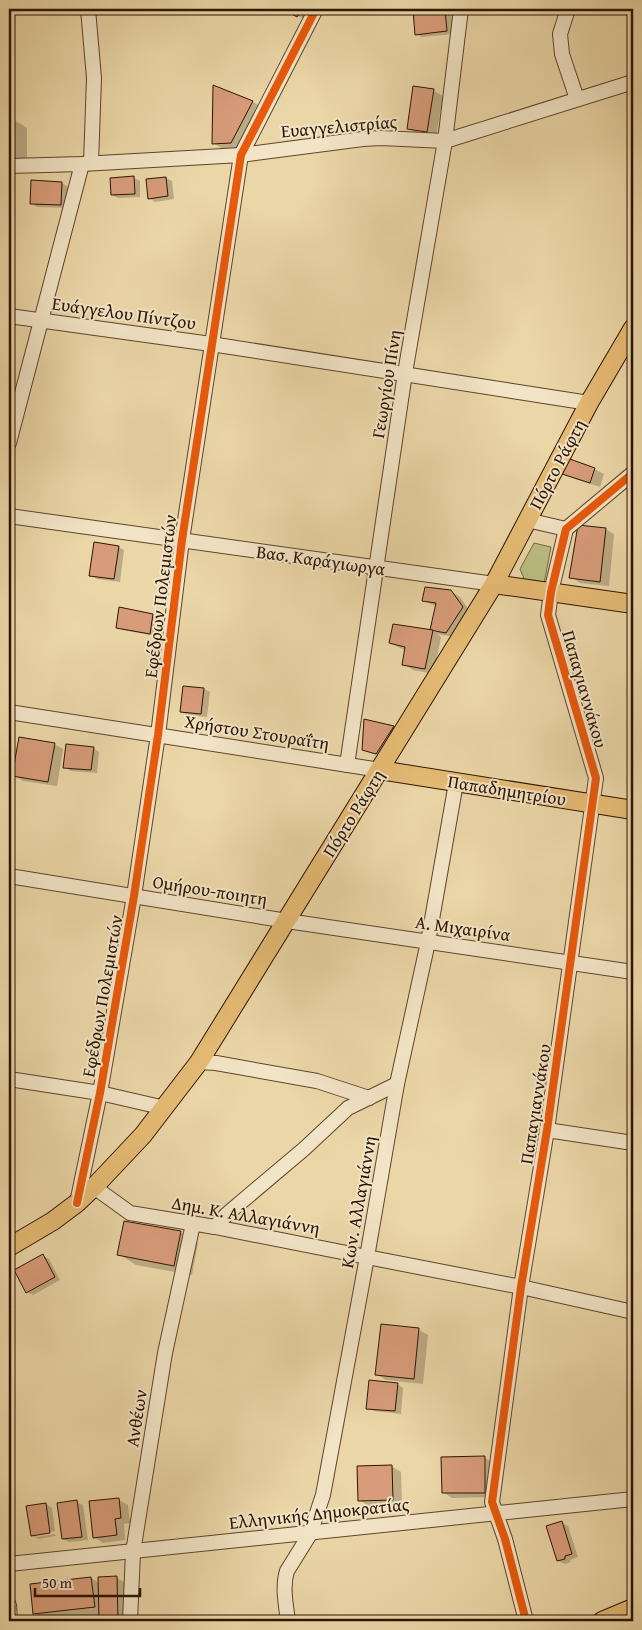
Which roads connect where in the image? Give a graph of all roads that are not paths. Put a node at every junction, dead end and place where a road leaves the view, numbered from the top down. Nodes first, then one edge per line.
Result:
1 (88, 9) edge
2 (316, 9) edge
3 (461, 9) edge
4 (568, 9) edge
5 (633, 82) edge
6 (577, 99) junction
7 (445, 141) junction
8 (241, 155) junction
9 (87, 164) junction
10 (9, 166) edge
11 (9, 316) edge
12 (40, 320) junction
13 (633, 328) edge
14 (211, 344) junction
15 (406, 373) junction
16 (590, 403) junction
17 (9, 443) edge
18 (633, 473) edge
19 (9, 516) edge
20 (527, 520) junction
21 (566, 529) junction
22 (182, 540) junction
23 (377, 567) junction
24 (494, 584) junction
25 (551, 592) junction
26 (633, 604) edge
27 (9, 712) edge
28 (158, 735) junction
29 (347, 765) junction
30 (380, 770) junction
31 (456, 783) junction
32 (592, 804) junction
33 (633, 810) edge
34 (9, 876) edge
35 (134, 896) junction
36 (287, 921) junction
37 (428, 942) junction
38 (571, 963) junction
39 (633, 972) edge
40 (199, 1062) junction
41 (9, 1079) edge
42 (397, 1084) junction
43 (100, 1093) junction
44 (369, 1098) junction
45 (165, 1108) junction
46 (547, 1130) junction
47 (633, 1142) edge
48 (94, 1187) junction
49 (77, 1203) junction
50 (193, 1224) junction
51 (215, 1227) junction
52 (9, 1247) edge
53 (368, 1256) junction
54 (521, 1287) junction
55 (633, 1312) edge
56 (633, 1499) edge
57 (495, 1513) junction
58 (310, 1534) junction
59 (133, 1552) junction
60 (9, 1564) edge
61 (9, 1605) edge
62 (633, 1608) edge
63 (10, 1621) edge
64 (130, 1621) edge
65 (288, 1621) edge
66 (526, 1621) edge
67 (602, 1621) edge

1 - 9 street
2 - 8 street, Εφέδρων Πολεμιστών
3 - 7 street, Γεωργίου Πίνη
4 - 6 street
5 - 6 street, Ευαγγελιστρίας
6 - 7 street, Ευαγγελιστρίας
7 - 8 street, Ευαγγελιστρίας
7 - 15 street, Γεωργίου Πίνη
8 - 9 street, Ευαγγελιστρίας
8 - 14 street, Εφέδρων Πολεμιστών
9 - 10 street, Ευαγγελιστρίας
9 - 12 street
11 - 12 street, Ευάγγελου Πίντζου
12 - 14 street, Ευάγγελου Πίντζου
12 - 17 street
13 - 16 main road, Πόρτο Ράφτη
14 - 15 street, Ευάγγελου Πίντζου
14 - 22 street, Εφέδρων Πολεμιστών
15 - 16 street, Ευάγγελου Πίντζου
15 - 23 street, Γεωργίου Πίνη
16 - 20 main road, Πόρτο Ράφτη
18 - 21 street
19 - 22 street, Βασ. Καράγιωργα
20 - 21 street
20 - 24 main road, Πόρτο Ράφτη
21 - 25 street, Παπαγιαννάκου
22 - 23 street, Βασ. Καράγιωργα
22 - 28 street, Εφέδρων Πολεμιστών
23 - 24 street, Βασ. Καράγιωργα
23 - 29 street, Γεωργίου Πίνη
24 - 25 main road, Βασ. Καράγιωργα
24 - 30 main road, Πόρτο Ράφτη
25 - 26 main road, Βασ. Καράγιωργα
25 - 32 street, Παπαγιαννάκου
27 - 28 street, Χρήστου Στουραΐτη
28 - 29 street, Χρήστου Στουραΐτη
28 - 35 street, Εφέδρων Πολεμιστών
29 - 30 street, Χρήστου Στουραΐτη
30 - 31 main road, Παπαδημητρίου
30 - 36 main road, Πόρτο Ράφτη
31 - 32 main road, Παπαδημητρίου
31 - 37 street, Κων. Αλλαγιάννη
32 - 33 main road, Παπαδημητρίου
32 - 38 street, Παπαγιαννάκου
34 - 35 street, Ομήρου-ποιητη
35 - 36 street, Ομήρου-ποιητη
35 - 43 street, Εφέδρων Πολεμιστών
36 - 37 street, Α. Μιχαιρίνα
36 - 40 main road, Πόρτο Ράφτη
37 - 38 street, Α. Μιχαιρίνα
37 - 42 street, Κων. Αλλαγιάννη
38 - 39 street, Α. Μιχαιρίνα
38 - 46 street, Παπαγιαννάκου
40 - 44 street
40 - 45 main road, Πόρτο Ράφτη
41 - 43 street
42 - 44 street
42 - 53 street, Κων. Αλλαγιάννη
43 - 45 street
43 - 49 street, Εφέδρων Πολεμιστών
44 - 51 street
45 - 48 main road, Πόρτο Ράφτη
46 - 47 street
46 - 54 street, Παπαγιαννάκου
48 - 49 main road, Πόρτο Ράφτη
48 - 50 street, Δημ. Κ. Αλλαγιάννη
49 - 52 main road, Πόρτο Ράφτη
50 - 51 street, Δημ. Κ. Αλλαγιάννη
50 - 59 street, Ανθέων
51 - 53 street, Δημ. Κ. Αλλαγιάννη
53 - 54 street, Δημ. Κ. Αλλαγιάννη
53 - 58 street, Κων. Αλλαγιάννη
54 - 55 street, Δημ. Κ. Αλλαγιάννη
54 - 57 street, Παπαγιαννάκου
56 - 57 street, Ελληνικής Δημοκρατίας
57 - 58 street, Ελληνικής Δημοκρατίας
57 - 66 street, Παπαγιαννάκου
58 - 59 street, Ελληνικής Δημοκρατίας
58 - 65 street, Κων. Αλλαγιάννη
59 - 60 street, Ελληνικής Δημοκρατίας
59 - 64 street, Ανθέων
61 - 63 street
62 - 67 main road

